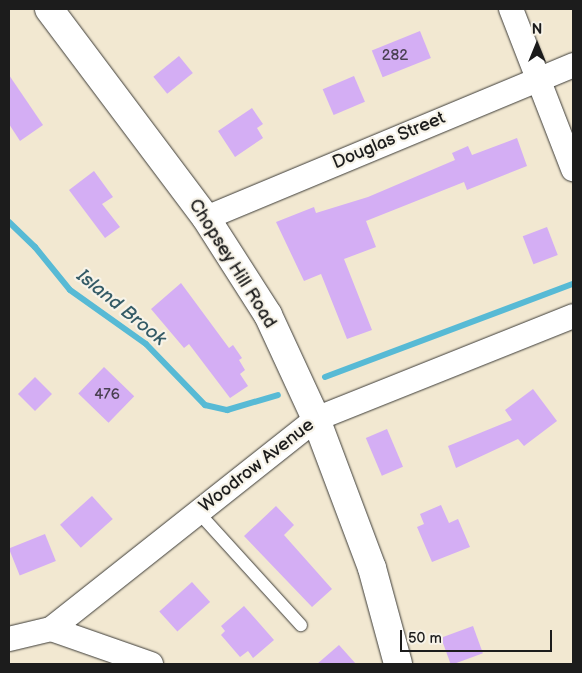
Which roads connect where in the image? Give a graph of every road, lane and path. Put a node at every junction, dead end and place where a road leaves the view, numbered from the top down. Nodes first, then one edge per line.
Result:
1 (49, 9) edge
2 (512, 9) edge
3 (573, 65) edge
4 (538, 78) junction
5 (573, 169) edge
6 (206, 218) junction
7 (573, 316) edge
8 (316, 419) junction
9 (198, 512) junction
10 (300, 625) dead end
11 (51, 629) junction
12 (9, 639) edge
13 (151, 664) edge
14 (398, 664) edge

1 - 6 street, Chopsey Hill Road
2 - 4 street
3 - 4 street, Douglas Street
4 - 5 street
4 - 6 street, Douglas Street
6 - 8 street, Chopsey Hill Road
7 - 8 street, Woodrow Avenue
8 - 9 street, Woodrow Avenue
8 - 14 street, Chopsey Hill Road
9 - 10 lane
9 - 11 street, Woodrow Avenue
11 - 12 street
11 - 13 street

